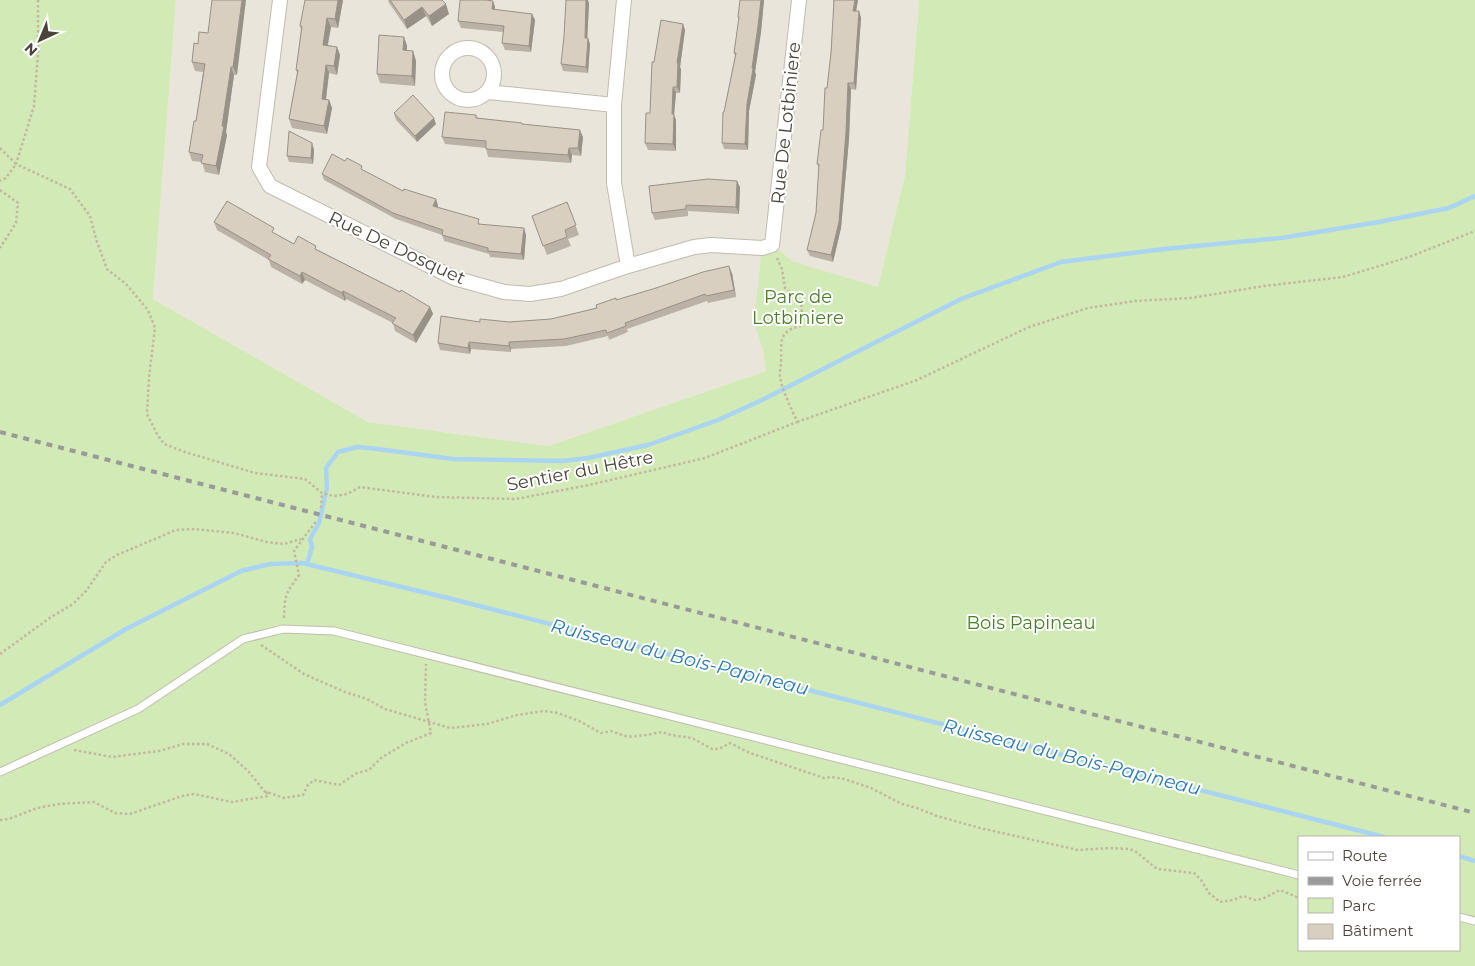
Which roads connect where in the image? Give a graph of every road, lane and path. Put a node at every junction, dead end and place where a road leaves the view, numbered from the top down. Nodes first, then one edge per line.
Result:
1 (38, 0) edge
2 (280, 0) edge
3 (624, 0) edge
4 (800, 0) edge
5 (488, 92) dead end
6 (614, 105) junction
7 (0, 148) edge
8 (16, 164) junction
9 (0, 181) edge
10 (0, 190) edge
11 (1475, 231) edge
12 (772, 245) junction
13 (0, 248) edge
14 (628, 266) junction
15 (796, 422) junction
16 (322, 493) junction
17 (321, 508) dead end
18 (317, 520) dead end
19 (301, 539) junction
20 (284, 629) junction
21 (249, 638) junction
22 (0, 654) edge
23 (428, 655) junction
24 (429, 722) junction
25 (68, 740) junction
26 (0, 772) edge
27 (266, 791) junction
28 (0, 820) edge
29 (1298, 876) edge
30 (1298, 898) edge
31 (1460, 917) edge
32 (1475, 921) edge

1 - 8 path
2 - 14 street, Rue De Dosquet
3 - 6 street
4 - 12 street, Rue De Lotbiniere
5 - 6 street
6 - 14 street
7 - 8 path
8 - 9 path
8 - 16 path, Sentier du Hêtre
10 - 13 path
11 - 15 path, Sentier du Hêtre
12 - 14 street, Rue De Dosquet
12 - 15 path
15 - 16 path, Sentier du Hêtre
16 - 17 path
18 - 19 path
19 - 20 path
19 - 22 path
20 - 21 lane
20 - 23 lane
21 - 24 path
21 - 25 lane
23 - 24 path
23 - 29 lane
24 - 27 path
24 - 30 path
25 - 26 lane
25 - 27 path
27 - 28 path
31 - 32 lane

